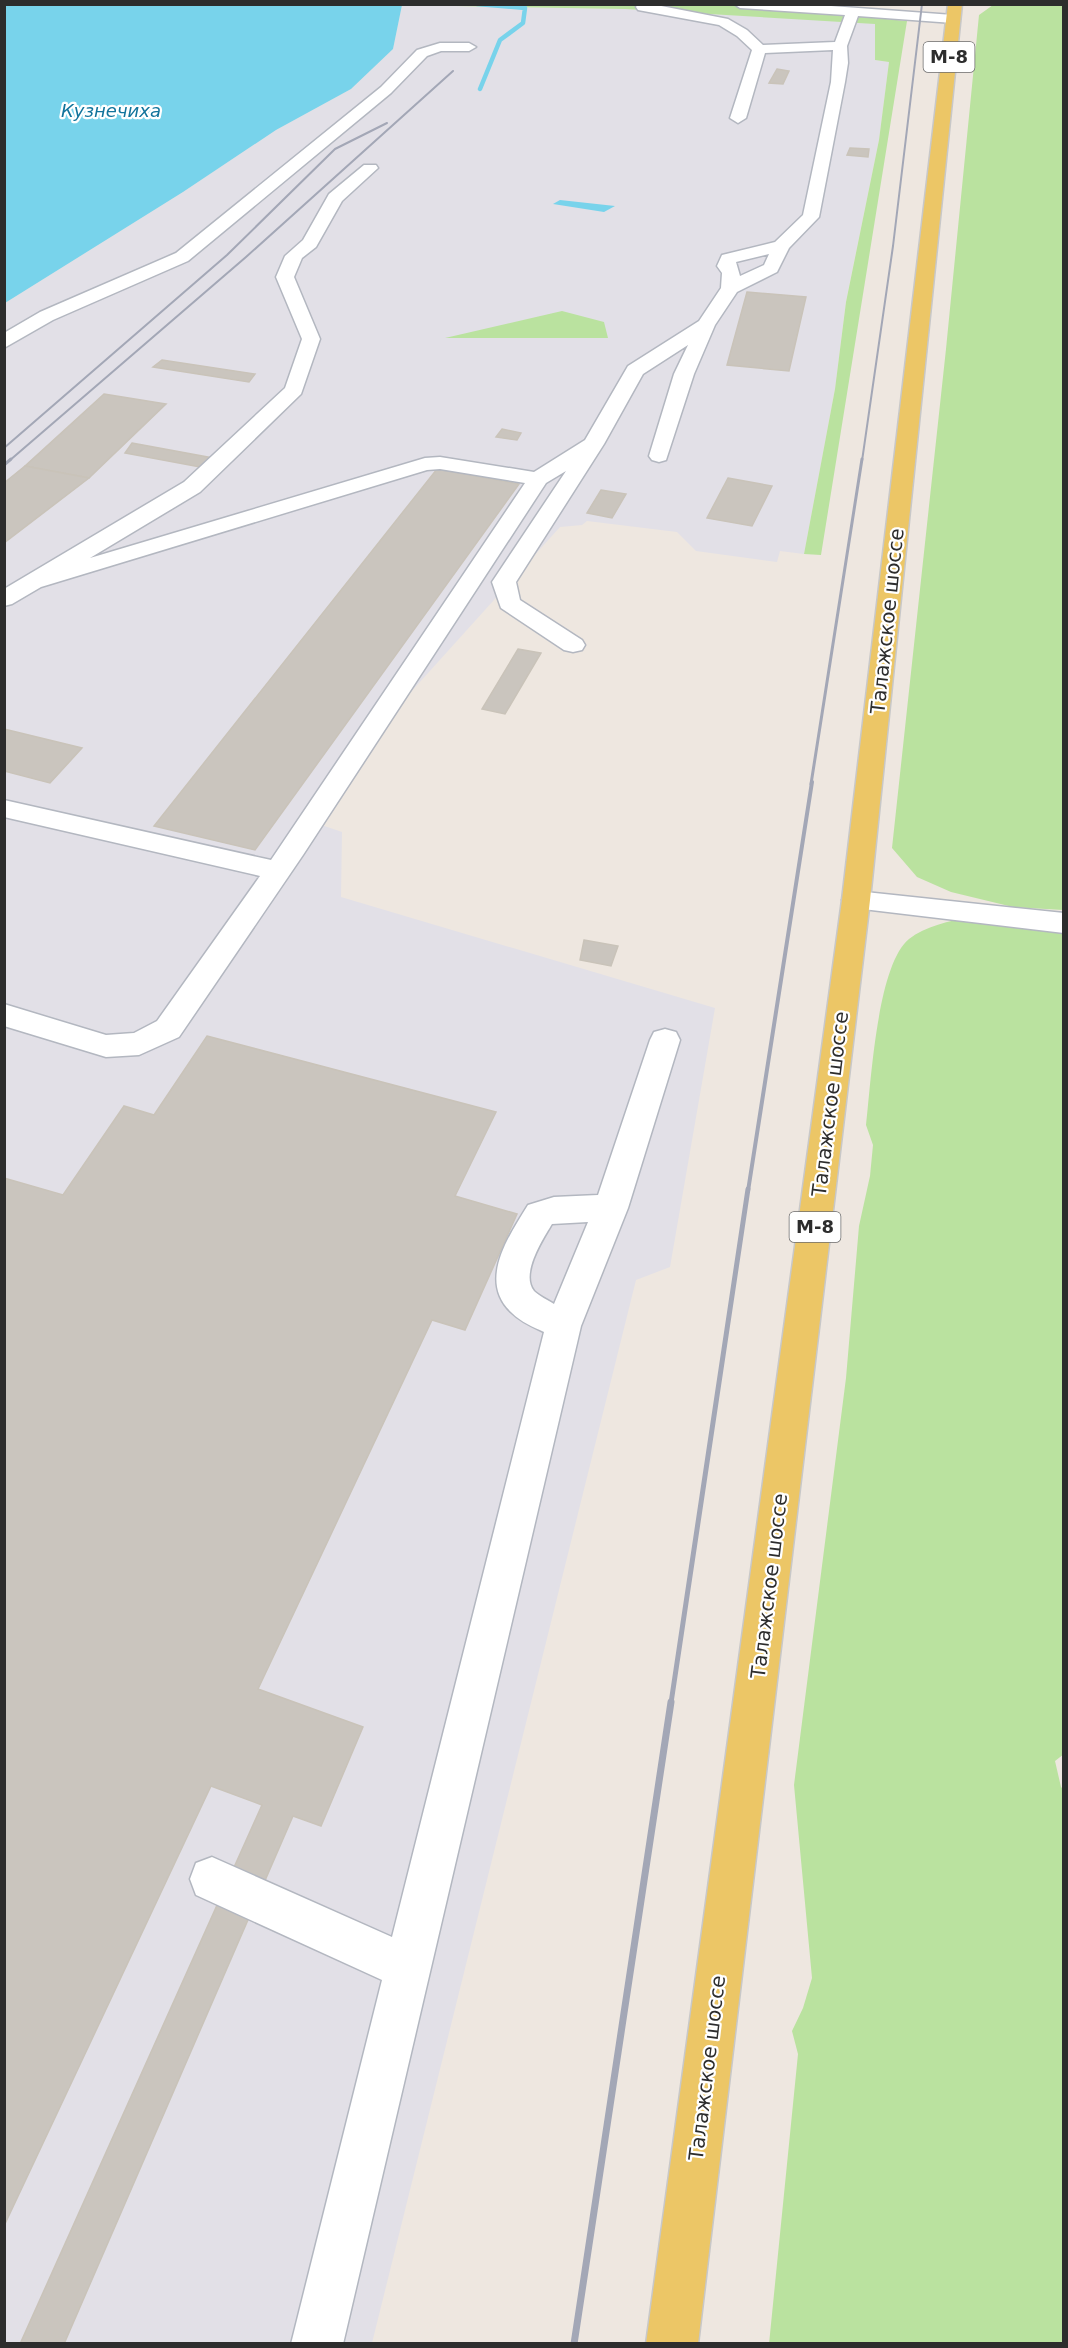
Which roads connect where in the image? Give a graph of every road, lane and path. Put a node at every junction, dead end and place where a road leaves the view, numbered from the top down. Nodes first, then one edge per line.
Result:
1 (740, 4) edge
2 (643, 7) dead end
3 (837, 8) edge
4 (874, 10) edge
5 (954, 12) edge
6 (853, 13) junction
7 (840, 46) junction
8 (469, 47) dead end
9 (759, 49) junction
10 (738, 118) dead end
11 (370, 168) dead end
12 (781, 246) junction
13 (730, 288) junction
14 (706, 325) junction
15 (4, 342) edge
16 (594, 444) junction
17 (658, 456) dead end
18 (538, 479) junction
19 (33, 582) junction
20 (4, 599) edge
21 (573, 645) dead end
22 (4, 807) edge
23 (277, 871) junction
24 (856, 900) junction
25 (1062, 922) edge
26 (4, 1015) edge
27 (665, 1040) dead end
28 (611, 1208) junction
29 (563, 1326) junction
30 (212, 1879) dead end
31 (408, 1968) junction
32 (317, 2343) edge
33 (672, 2343) edge

1 - 3 street
2 - 9 street
3 - 6 street
4 - 5 street
4 - 6 street
5 - 24 main road, Талажское шоссе / М-8
6 - 7 street
7 - 9 street
7 - 12 street
8 - 15 street
9 - 10 street
11 - 19 street
12 - 13 street
12 - 13 street
13 - 14 street
14 - 16 street
14 - 17 street
16 - 18 street
16 - 21 street
18 - 19 street
18 - 23 street
19 - 20 street
22 - 23 street
23 - 26 street
24 - 25 street
24 - 33 main road, Талажское шоссе / М-8
27 - 28 street
28 - 29 street
28 - 29 street
29 - 31 street
30 - 31 street
31 - 32 street

